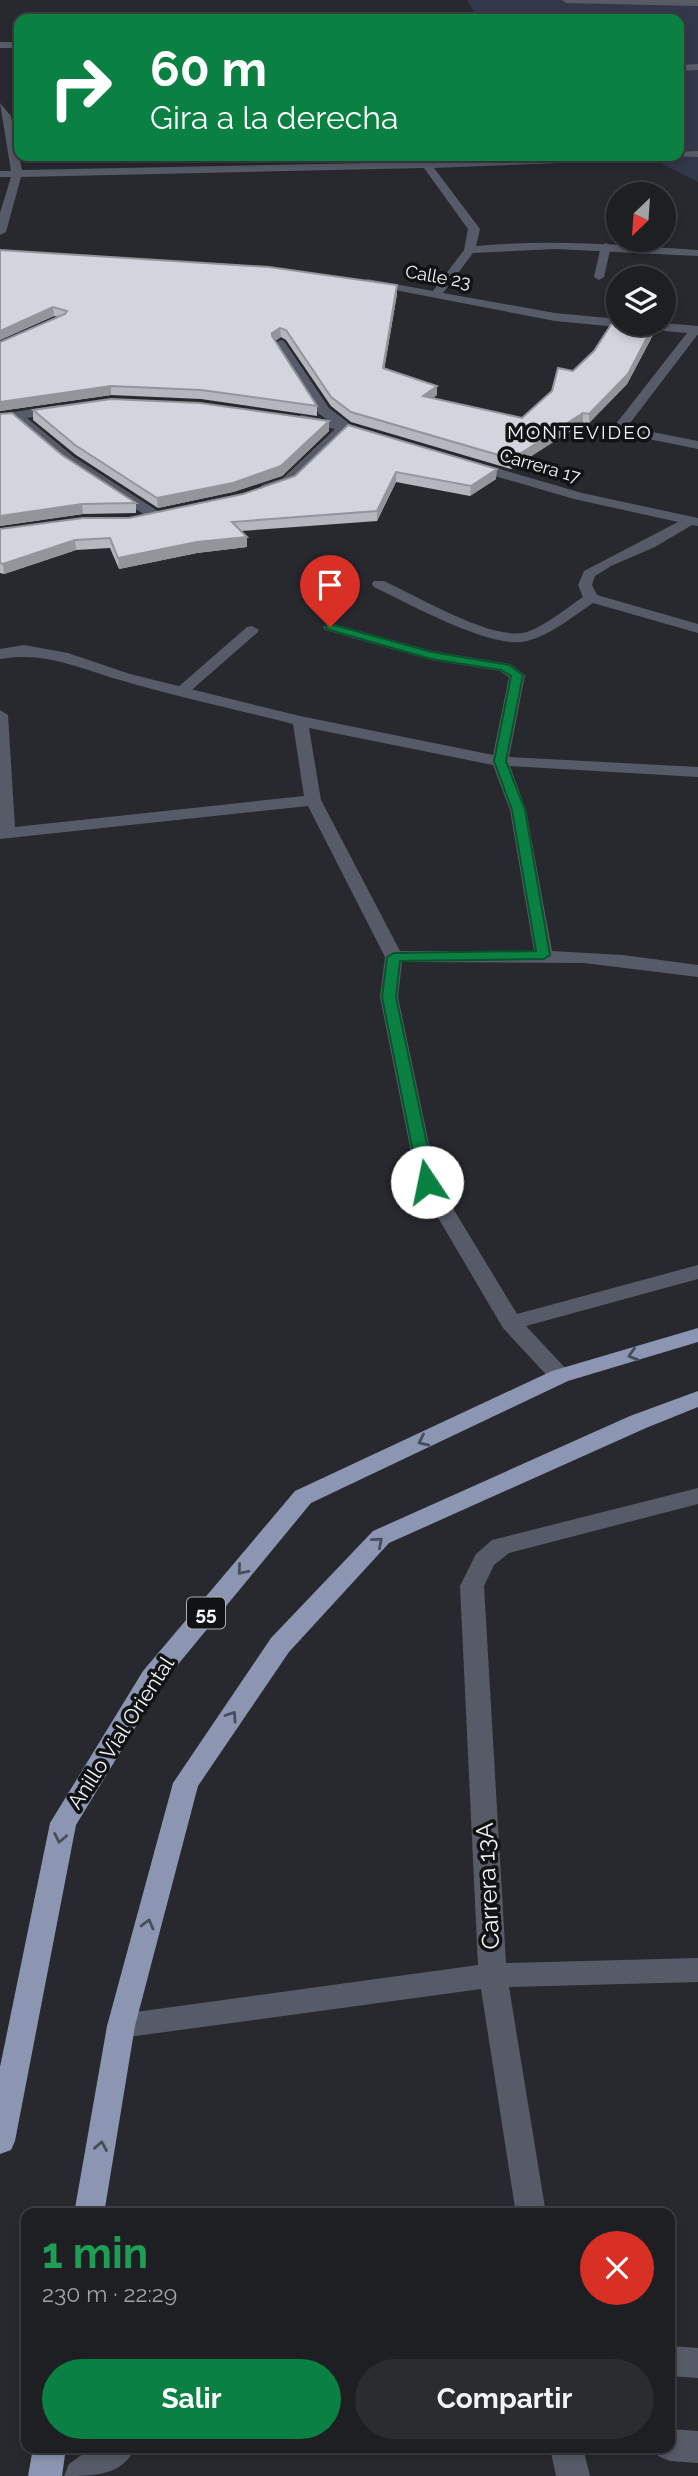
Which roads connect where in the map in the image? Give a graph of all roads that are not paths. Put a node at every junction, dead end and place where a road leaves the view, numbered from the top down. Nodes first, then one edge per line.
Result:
1 (566, 0) edge
2 (658, 2) edge
3 (698, 3) edge
4 (698, 10) edge
5 (0, 106) edge
6 (14, 157) edge
7 (15, 161) edge
8 (204, 161) edge
9 (400, 161) edge
10 (425, 161) edge
11 (205, 169) junction
12 (17, 173) junction
13 (0, 174) edge
14 (0, 232) edge
15 (606, 246) joint
16 (470, 250) junction
17 (676, 251) edge
18 (698, 253) edge
19 (599, 277) dead end
20 (351, 280) edge
21 (436, 294) junction
22 (606, 322) edge
23 (676, 328) edge
24 (697, 330) edge
25 (280, 344) edge
26 (78, 406) edge
27 (284, 416) edge
28 (18, 417) junction
29 (0, 418) edge
30 (345, 427) junction
31 (384, 439) edge
32 (698, 445) edge
33 (458, 461) edge
34 (249, 494) edge
35 (129, 521) edge
36 (694, 521) edge
37 (379, 584) dead end
38 (591, 598) junction
39 (330, 627) dead end
40 (698, 629) edge
41 (252, 630) dead end
42 (0, 654) edge
43 (182, 691) junction
44 (0, 715) edge
45 (299, 721) junction
46 (500, 761) junction
47 (698, 772) edge
48 (313, 800) junction
49 (4, 834) edge
50 (544, 955) junction
51 (394, 957) junction
52 (698, 971) edge
53 (698, 1272) edge
54 (512, 1324) junction
55 (698, 1335) edge
56 (560, 1376) junction
57 (698, 1399) edge
58 (698, 1496) edge
59 (698, 1970) edge
60 (492, 1975) junction
61 (121, 2026) junction
62 (0, 2141) edge
63 (90, 2208) edge
64 (530, 2208) edge
65 (675, 2361) edge
66 (698, 2363) edge
67 (675, 2445) edge
68 (698, 2447) edge
69 (49, 2453) edge
70 (112, 2453) edge
71 (567, 2453) edge
72 (45, 2476) edge
73 (81, 2476) edge
74 (573, 2476) edge

1 - 2 street
2 - 3 street
2 - 4 street
5 - 6 street
7 - 12 street
8 - 11 street
9 - 11 street
10 - 16 street
11 - 12 street
12 - 13 street
12 - 14 street
15 - 16 street
15 - 19 lane
16 - 21 street
17 - 18 street
20 - 21 street, Calle 23
21 - 22 street, Calle 23
23 - 24 street
24 - 32 street
25 - 30 street
26 - 28 street
27 - 30 street
28 - 29 street
28 - 35 street
30 - 31 street
30 - 34 street
33 - 36 street, Carrera 17
36 - 38 street
37 - 38 street
38 - 40 street
39 - 46 street
41 - 43 lane
42 - 43 street
43 - 45 street
44 - 49 street
45 - 46 street
45 - 48 street
46 - 47 street
46 - 50 street
48 - 49 street
48 - 51 street
50 - 51 street
50 - 52 street
51 - 54 street
53 - 54 street
54 - 56 street
55 -> 56 highway, Anillo Vial Oriental / 55
56 -> 62 highway, Anillo Vial Oriental / 55
61 -> 57 highway
58 - 60 street, Carrera 13A
59 - 60 street
60 - 61 street
60 - 64 street, Carrera 13A
63 -> 61 highway
65 - 66 street
67 - 68 street
69 - 72 highway
70 - 73 street
71 - 74 street

